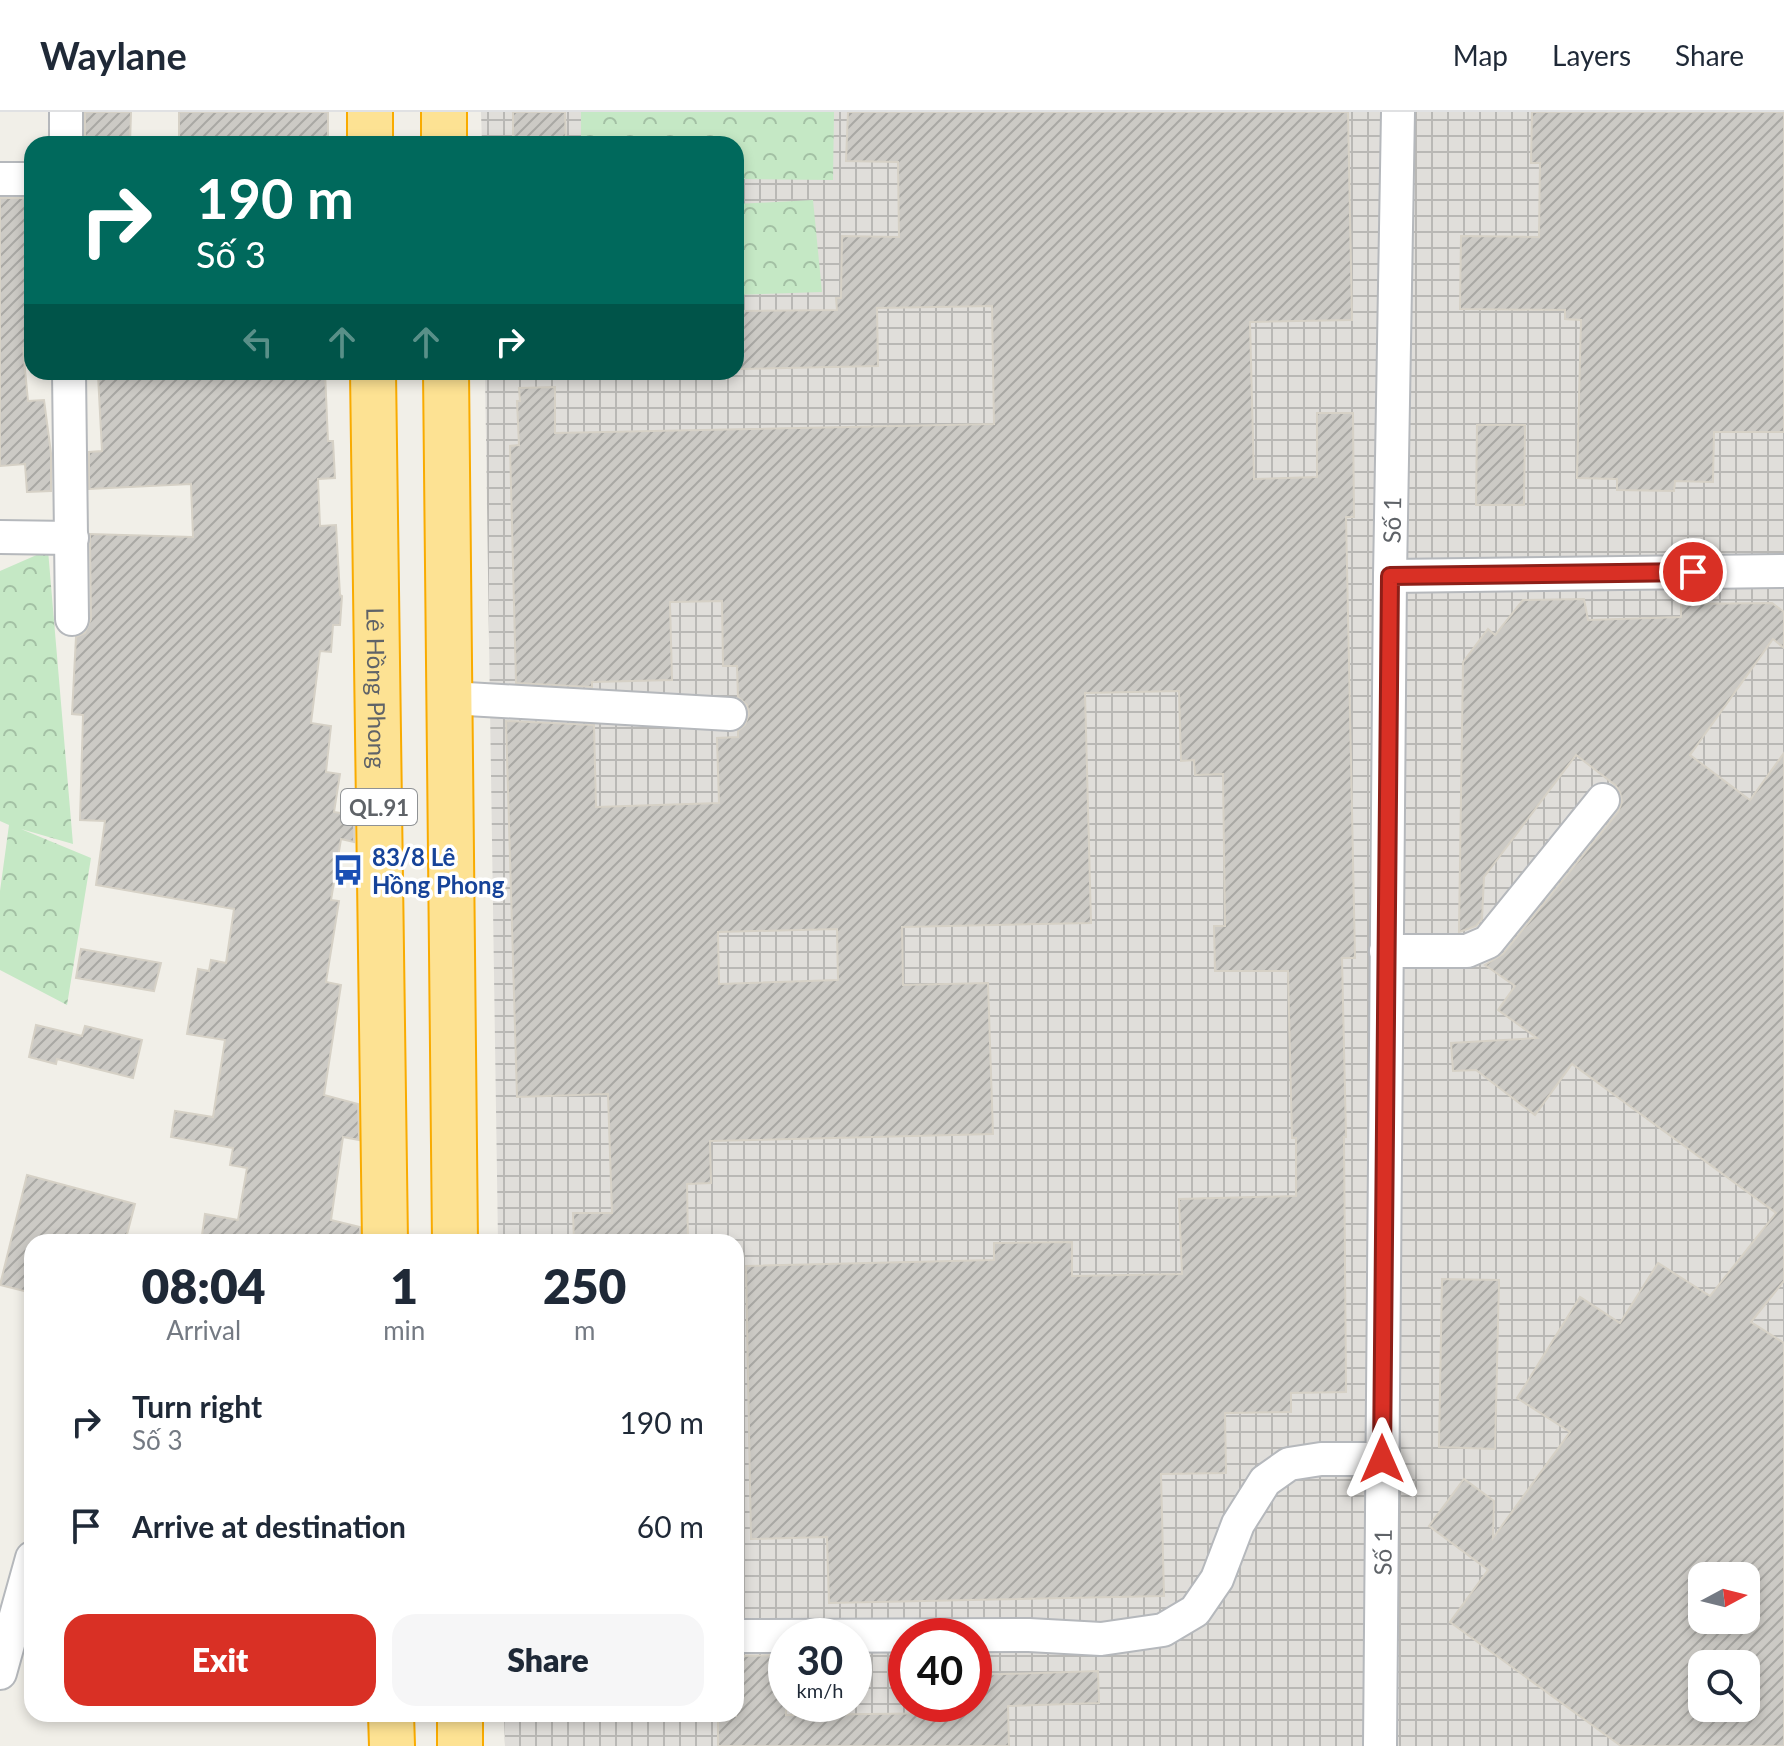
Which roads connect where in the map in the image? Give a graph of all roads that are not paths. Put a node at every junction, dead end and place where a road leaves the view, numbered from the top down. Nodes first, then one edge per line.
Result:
1 (66, 112) edge
2 (370, 112) edge
3 (444, 112) edge
4 (1398, 112) edge
5 (66, 136) edge
6 (370, 136) edge
7 (444, 136) edge
8 (0, 179) edge
9 (24, 179) edge
10 (69, 380) edge
11 (373, 380) edge
12 (446, 380) edge
13 (0, 537) edge
14 (72, 538) junction
15 (1784, 571) edge
16 (1390, 576) junction
17 (72, 619) dead end
18 (450, 698) junction
19 (730, 714) dead end
20 (1603, 800) dead end
21 (1386, 951) junction
22 (385, 1234) edge
23 (455, 1234) edge
24 (1382, 1459) junction
25 (24, 1587) edge
26 (744, 1636) edge
27 (0, 1673) edge
28 (391, 1722) edge
29 (460, 1722) edge
30 (392, 1746) edge
31 (460, 1746) edge
32 (1380, 1746) edge

1 - 5 street
2 - 6 highway
3 - 7 highway
4 - 16 street, Số 1
8 - 9 street
10 - 14 street
11 - 22 highway, Lê Hồng Phong / QL.91
12 - 18 highway, QL.91
13 - 14 street
14 - 17 street
15 - 16 street
16 - 21 street, Số 1
18 - 19 street
18 - 23 highway, QL.91
20 - 21 street
21 - 24 street, Số 1
24 - 26 street
24 - 32 street, Số 1
25 - 27 street
28 - 30 highway
29 - 31 highway

